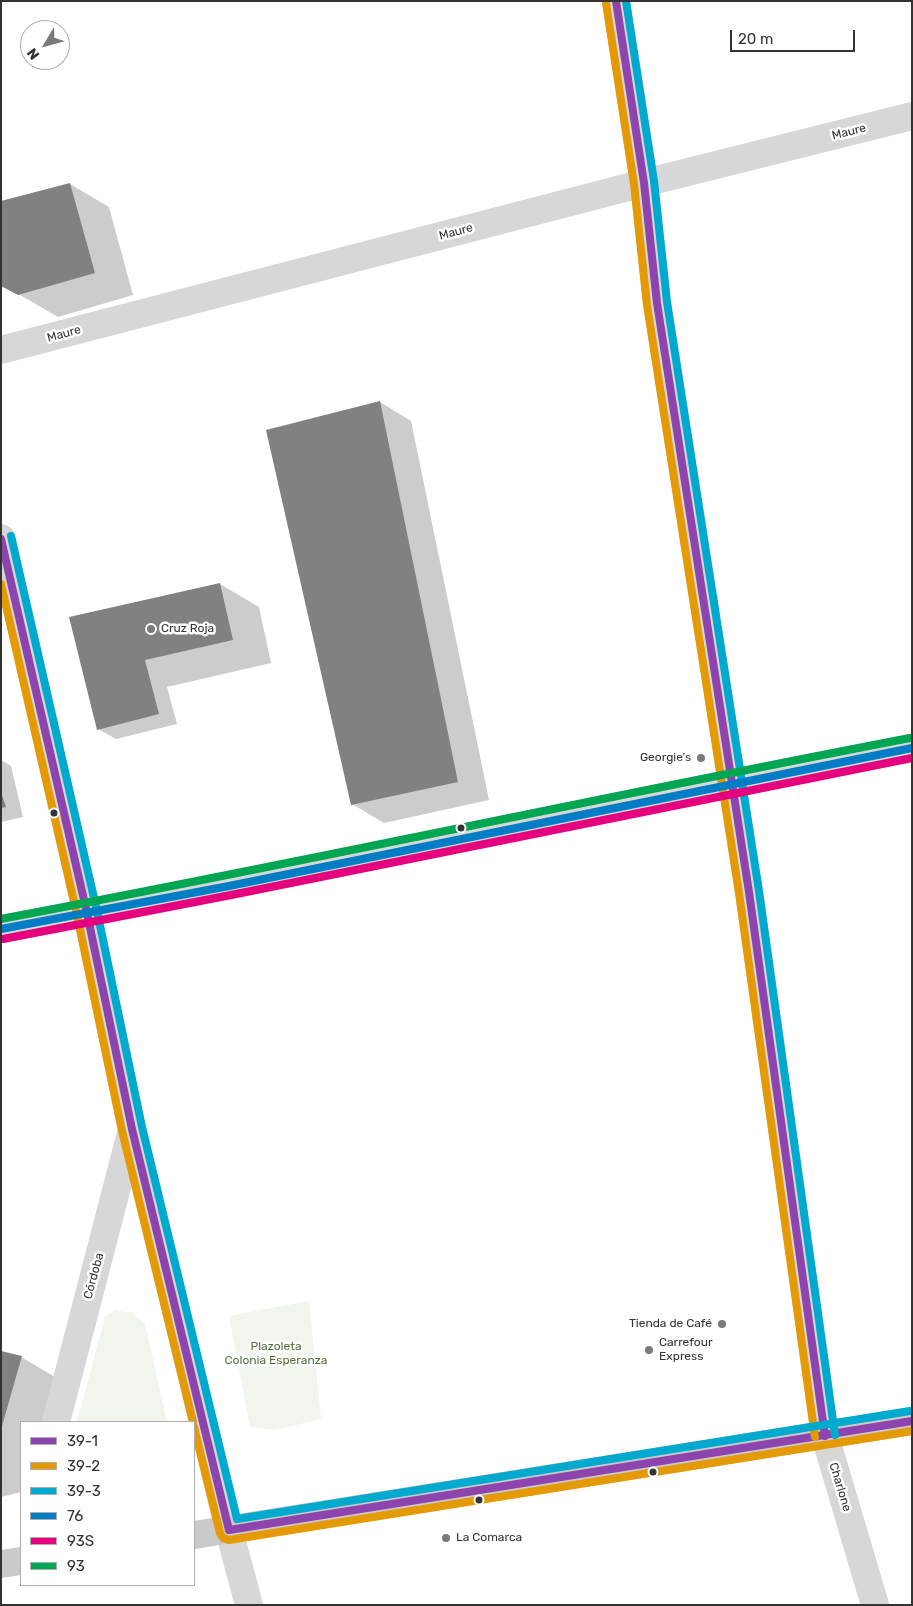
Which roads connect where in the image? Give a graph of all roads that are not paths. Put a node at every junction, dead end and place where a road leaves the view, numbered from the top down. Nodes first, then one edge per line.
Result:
1 (616, 1) edge
2 (912, 116) edge
3 (644, 183) junction
4 (1, 350) edge
5 (1, 538) edge
6 (912, 748) edge
7 (732, 782) junction
8 (87, 913) junction
9 (1, 929) edge
10 (132, 1129) junction
11 (56, 1421) edge
12 (912, 1421) edge
13 (824, 1436) junction
14 (229, 1530) junction
15 (195, 1535) edge
16 (250, 1605) edge
17 (875, 1605) edge

1 - 3 street, Charlone
2 - 3 street, Maure
3 - 4 street, Maure
3 - 7 street, Charlone
5 - 8 street, Córdoba
6 - 7 street
7 - 8 street
7 - 13 street, Charlone
8 - 9 street
8 - 10 street, Córdoba
10 - 11 street, Córdoba
10 - 14 street, Córdoba
12 - 13 main road
13 - 14 main road
13 - 17 street, Charlone
14 - 15 main road
14 - 16 street, Córdoba

